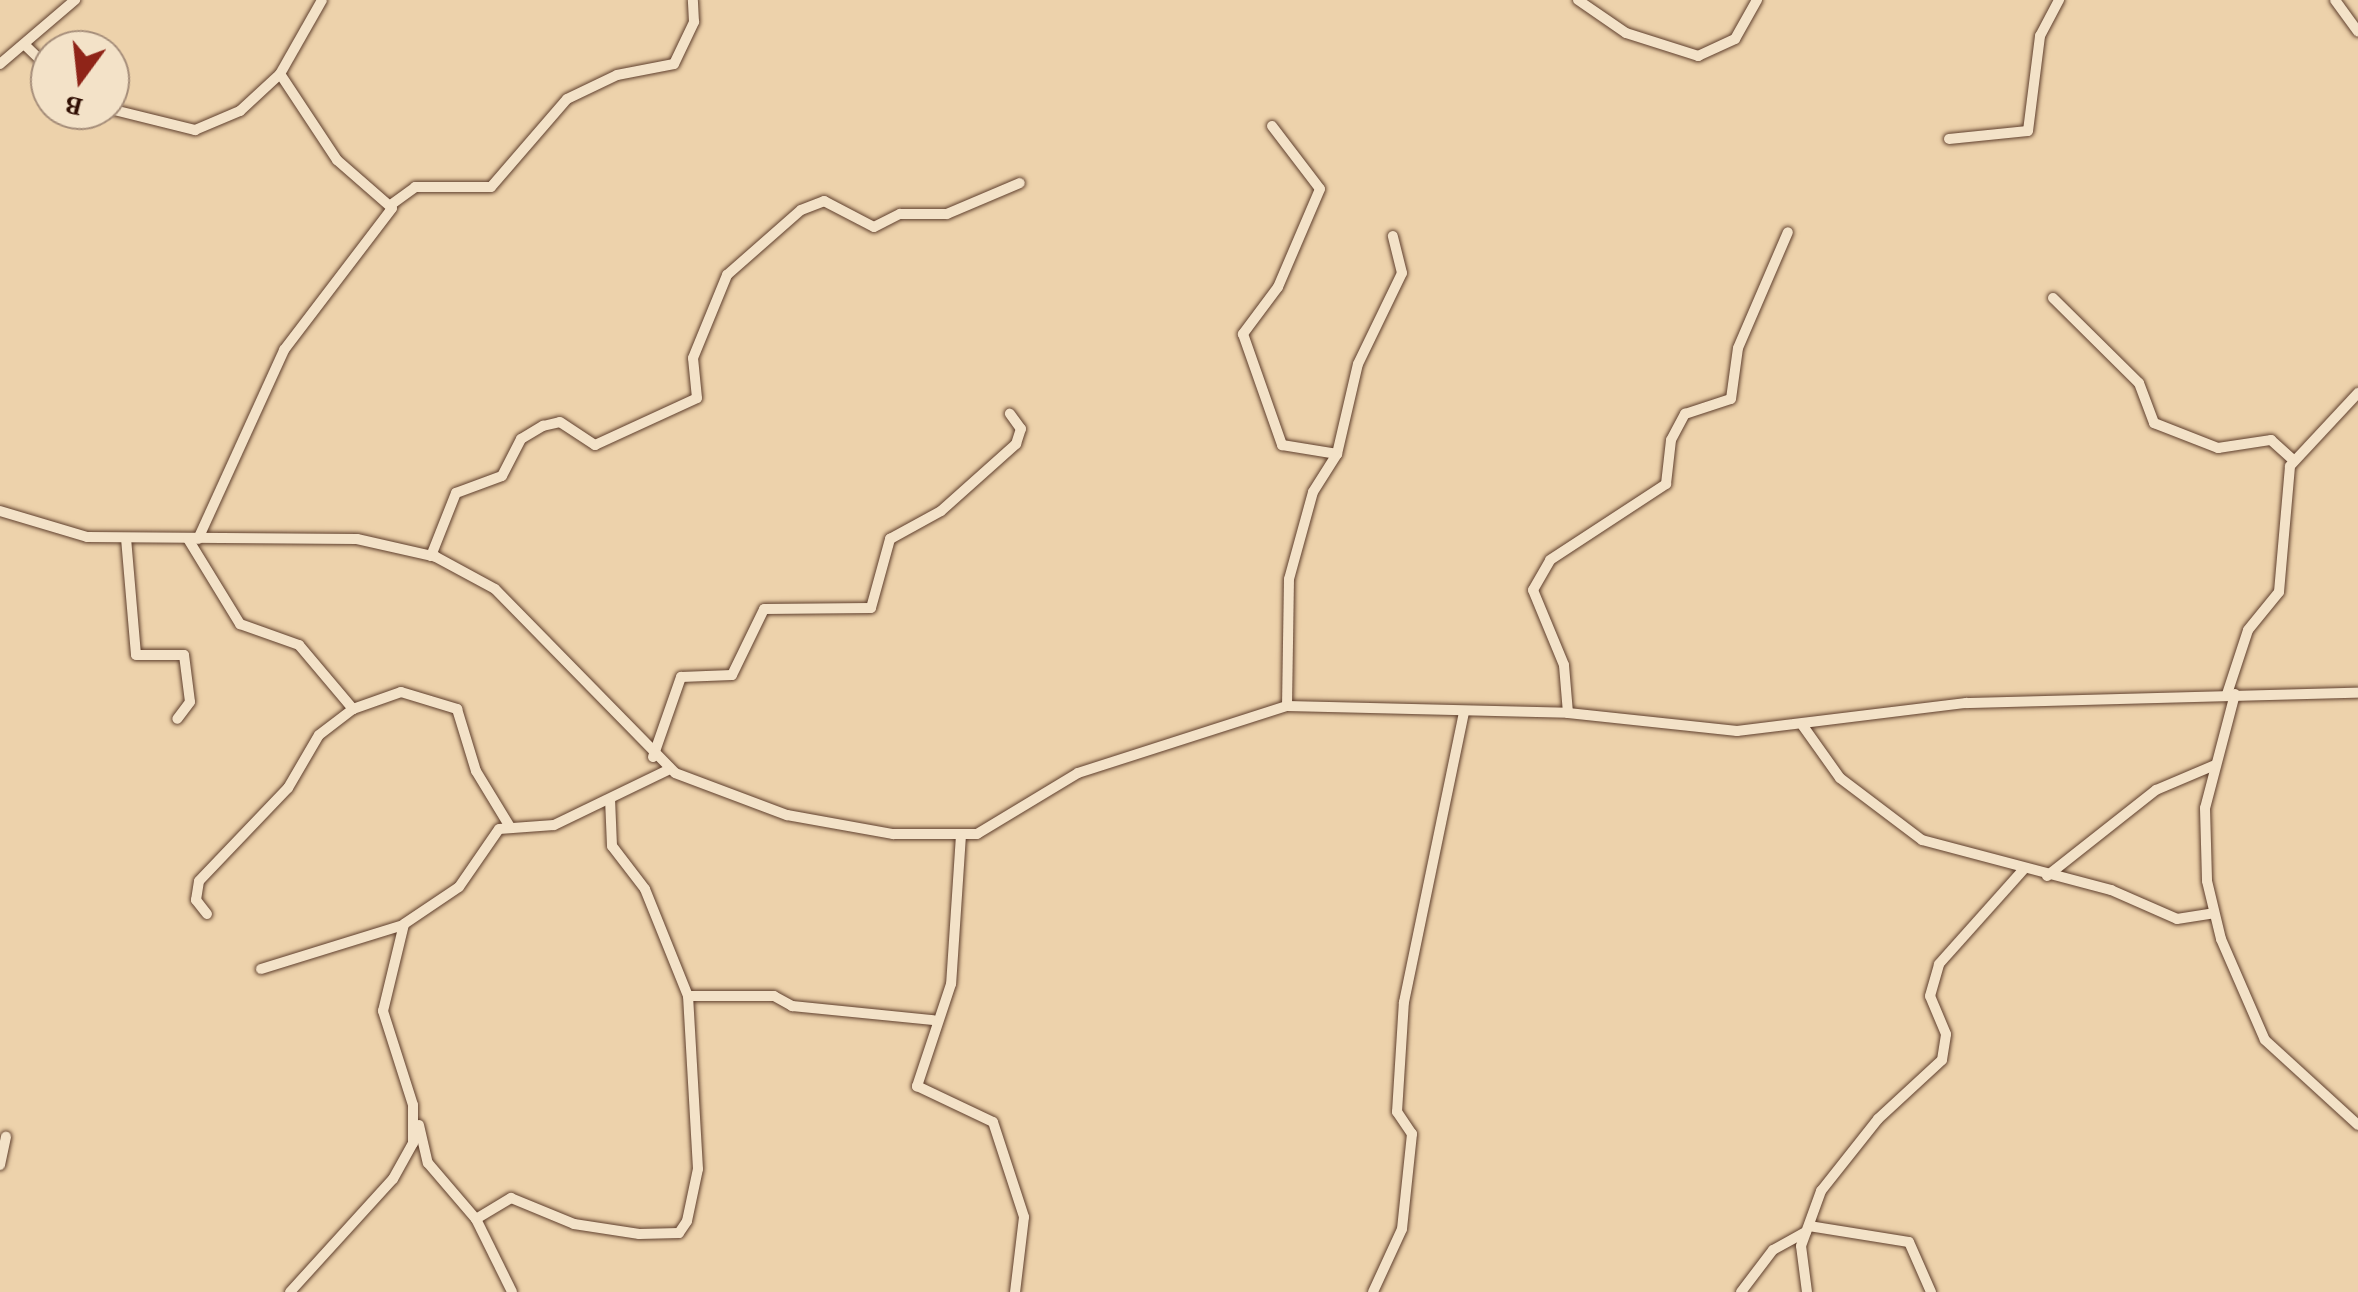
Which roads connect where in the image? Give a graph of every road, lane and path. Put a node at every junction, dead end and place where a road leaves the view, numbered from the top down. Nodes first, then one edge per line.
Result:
1 (74, 0) edge
2 (322, 0) edge
3 (693, 0) edge
4 (1578, 0) edge
5 (1757, 0) edge
6 (2059, 0) edge
7 (2335, 0) edge
8 (2358, 32) edge
9 (27, 47) junction
10 (30, 50) edge
11 (0, 64) edge
12 (280, 74) junction
13 (130, 113) edge
14 (1272, 126) dead end
15 (1949, 139) dead end
16 (1020, 183) dead end
17 (392, 204) junction
18 (1788, 232) dead end
19 (1393, 236) dead end
20 (2053, 298) dead end
21 (2358, 393) edge
22 (1010, 414) dead end
23 (1337, 454) junction
24 (2294, 461) junction
25 (0, 511) edge
26 (126, 538) junction
27 (193, 539) junction
28 (431, 556) junction
29 (2358, 693) edge
30 (2231, 694) junction
31 (1287, 706) junction
32 (353, 709) junction
33 (1464, 713) junction
34 (1568, 713) junction
35 (178, 720) dead end
36 (1803, 726) junction
37 (654, 758) junction
38 (2215, 765) junction
39 (670, 769) junction
40 (610, 800) junction
41 (511, 827) junction
42 (962, 834) junction
43 (2023, 870) junction
44 (2047, 876) junction
45 (2214, 913) junction
46 (207, 914) dead end
47 (404, 924) junction
48 (261, 968) dead end
49 (688, 996) junction
50 (933, 1020) junction
51 (413, 1106) junction
52 (2358, 1125) edge
53 (6, 1137) dead end
54 (0, 1165) edge
55 (476, 1219) junction
56 (1807, 1228) junction
57 (290, 1292) edge
58 (512, 1292) edge
59 (1015, 1292) edge
60 (1372, 1292) edge
61 (1741, 1292) edge
62 (1807, 1292) edge
63 (1931, 1292) edge

1 - 9 street
2 - 12 street
3 - 17 street
4 - 5 street
6 - 15 street
7 - 8 street
9 - 10 street
9 - 11 street
12 - 13 street
12 - 17 street
14 - 23 street
16 - 28 street
17 - 27 street
18 - 34 street
19 - 23 street
20 - 24 street
21 - 24 street
22 - 37 street
23 - 31 street
24 - 30 street
25 - 26 street
26 - 27 street
26 - 35 street
27 - 28 street
27 - 32 street
28 - 37 street
29 - 30 street
30 - 36 street
30 - 38 street
31 - 33 street
31 - 42 street
32 - 41 street
32 - 46 street
33 - 34 street
33 - 60 street
34 - 36 street
36 - 43 street
37 - 39 street
38 - 44 street
38 - 45 street
39 - 40 street
39 - 42 street
40 - 41 street
40 - 49 street
41 - 47 street
42 - 50 street
43 - 44 street
43 - 56 street
44 - 45 street
45 - 52 street
47 - 48 street
47 - 51 street
49 - 50 street
49 - 55 street
50 - 59 street
51 - 55 street
51 - 57 street
53 - 54 street
55 - 58 street
56 - 61 street
56 - 62 street
56 - 63 street

